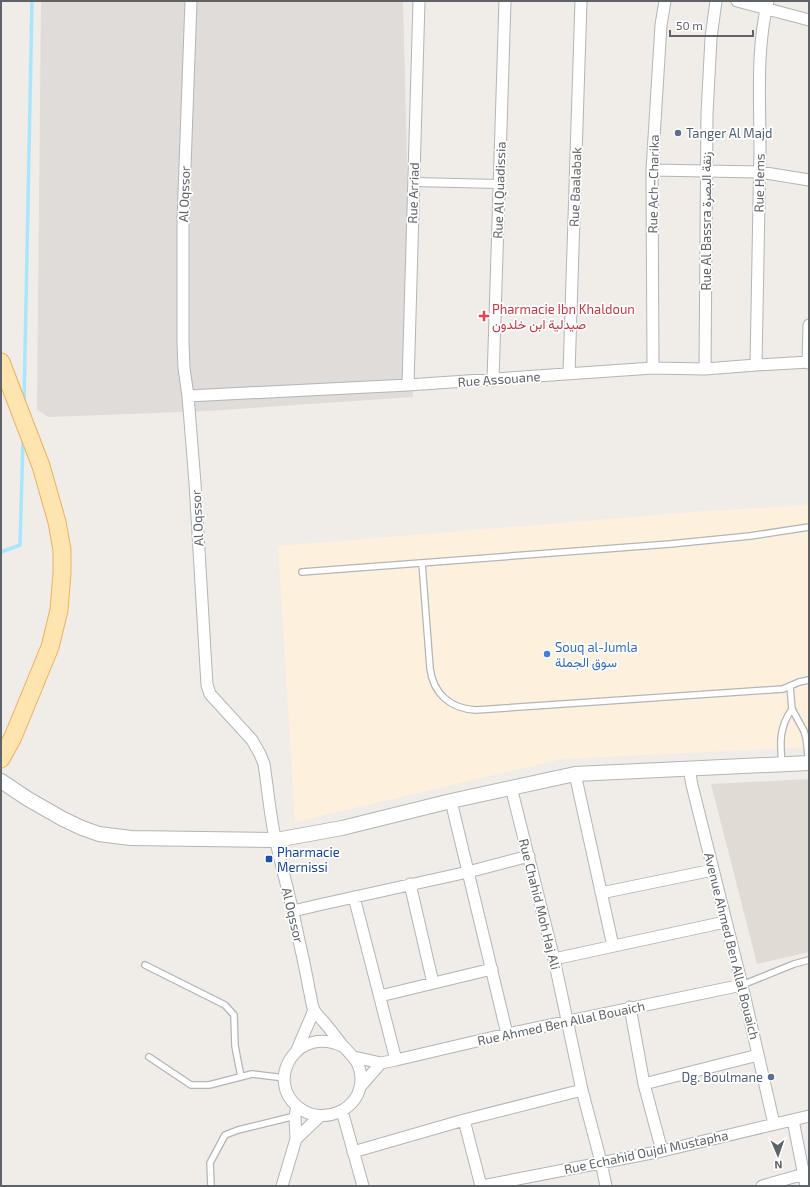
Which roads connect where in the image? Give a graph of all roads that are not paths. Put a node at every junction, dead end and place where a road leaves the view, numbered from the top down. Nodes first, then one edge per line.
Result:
1 (191, 1) edge
2 (419, 1) edge
3 (505, 1) edge
4 (582, 1) edge
5 (665, 1) edge
6 (716, 1) edge
7 (738, 1) edge
8 (767, 5) edge
9 (809, 20) edge
10 (652, 170) junction
11 (707, 171) junction
12 (760, 172) junction
13 (809, 180) edge
14 (414, 182) junction
15 (499, 184) junction
16 (809, 325) edge
17 (1, 362) edge
18 (808, 363) edge
19 (756, 365) junction
20 (653, 368) junction
21 (705, 369) junction
22 (569, 373) junction
23 (493, 380) junction
24 (408, 385) junction
25 (188, 396) junction
26 (809, 527) edge
27 (422, 563) junction
28 (302, 572) dead end
29 (809, 680) edge
30 (790, 686) junction
31 (792, 710) junction
32 (1, 759) edge
33 (809, 763) edge
34 (782, 764) junction
35 (689, 768) junction
36 (575, 774) junction
37 (1, 781) edge
38 (511, 787) junction
39 (451, 801) junction
40 (276, 840) junction
41 (529, 856) junction
42 (713, 870) junction
43 (468, 872) junction
44 (410, 884) junction
45 (601, 893) junction
46 (354, 897) junction
47 (293, 911) junction
48 (725, 922) junction
49 (613, 946) junction
50 (554, 959) junction
51 (809, 960) edge
52 (145, 965) dead end
53 (492, 969) junction
54 (433, 983) junction
55 (742, 984) junction
56 (380, 996) junction
57 (630, 1007) junction
58 (314, 1010) junction
59 (568, 1021) junction
60 (507, 1034) junction
61 (344, 1047) junction
62 (298, 1050) junction
63 (758, 1055) junction
64 (149, 1057) dead end
65 (354, 1057) junction
66 (396, 1060) junction
67 (381, 1063) junction
68 (241, 1077) junction
69 (285, 1078) junction
70 (644, 1084) junction
71 (360, 1087) junction
72 (582, 1090) junction
73 (296, 1111) junction
74 (342, 1111) junction
75 (320, 1116) junction
76 (809, 1116) edge
77 (464, 1120) junction
78 (793, 1120) junction
79 (774, 1124) junction
80 (296, 1139) junction
81 (662, 1151) junction
82 (353, 1152) junction
83 (601, 1162) junction
84 (804, 1174) junction
85 (211, 1186) edge
86 (282, 1186) edge
87 (363, 1186) edge
88 (482, 1186) edge
89 (606, 1186) edge
90 (762, 1186) edge
91 (806, 1186) edge

1 - 25 street, Al Oqssor
2 - 14 street, Rue Arriad
3 - 15 street, Rue Al Quadissia
4 - 22 street, Rue Baalabak
5 - 10 street, Rue Ach–Charika
6 - 11 street, Rue Al Bassra زنقة البصرة
7 - 8 street
8 - 9 street
8 - 12 street, Rue Hems
10 - 11 street
10 - 20 street, Rue Ach–Charika
11 - 12 street
11 - 21 street, Rue Al Bassra زنقة البصرة
12 - 13 street
12 - 19 street, Rue Hems
14 - 15 street
14 - 24 street, Rue Arriad
15 - 23 street, Rue Al Quadissia
16 - 18 street
17 - 32 main road
18 - 19 street, Rue Assouane
19 - 21 street, Rue Assouane
20 - 21 street, Rue Assouane
20 - 22 street, Rue Assouane
22 - 23 street, Rue Assouane
23 - 24 street, Rue Assouane
24 - 25 street, Rue Assouane
25 - 40 street, Al Oqssor
26 - 27 lane
27 - 28 lane
27 - 30 lane
29 - 30 lane
30 - 31 lane
31 - 33 lane
31 - 34 lane
33 - 34 street
34 - 35 street
35 - 36 street
35 - 42 street, Avenue Ahmed Ben Allal Bouaich
36 - 38 street
36 - 45 street
37 - 40 street
38 - 39 street
38 - 41 street, Rue Chahid Moh Haj Ali
39 - 40 street
39 - 43 street
40 - 47 street, Al Oqssor
41 - 43 street
41 - 50 street, Rue Chahid Moh Haj Ali
42 - 45 street
42 - 48 street, Avenue Ahmed Ben Allal Bouaich
43 - 44 street
43 - 53 street
44 - 46 street
44 - 54 street
45 - 49 street
46 - 47 street
46 - 56 street
47 - 58 street, Al Oqssor
48 - 49 street
48 - 55 street, Avenue Ahmed Ben Allal Bouaich
49 - 50 street
50 - 59 street, Rue Chahid Moh Haj Ali
51 - 55 lane
52 - 68 lane
53 - 54 street
53 - 60 street
54 - 56 street
55 - 57 street, Rue Ahmed Ben Allal Bouaich
55 - 63 street, Avenue Ahmed Ben Allal Bouaich
56 - 66 street
57 - 59 street, Rue Ahmed Ben Allal Bouaich
57 - 70 street
58 - 61 street, Al Oqssor
58 - 62 street
59 - 60 street, Rue Ahmed Ben Allal Bouaich
59 - 72 street, Rue Chahid Moh Haj Ali
60 - 66 street, Rue Ahmed Ben Allal Bouaich
61 - 62 street
61 - 65 street
62 - 69 street
63 - 70 street
63 - 79 street, Avenue Ahmed Ben Allal Bouaich
64 - 68 lane
65 - 67 street, Rue Ahmed Ben Allal Bouaich
65 - 71 street
66 - 67 street, Rue Ahmed Ben Allal Bouaich
67 - 71 street
68 - 69 lane
69 - 73 street
70 - 81 street
71 - 74 street
72 - 77 street
72 - 83 street, Rue Chahid Moh Haj Ali
73 - 75 street
73 - 80 street
73 - 85 lane
74 - 75 street
74 - 82 street
75 - 80 street
76 - 78 street, Rue Echahid Oujdi Mustapha
77 - 82 street
77 - 88 street
78 - 79 street, Rue Echahid Oujdi Mustapha
78 - 84 street
79 - 81 street, Rue Echahid Oujdi Mustapha
80 - 86 street
81 - 83 street, Rue Echahid Oujdi Mustapha
82 - 87 street
83 - 88 street, Rue Echahid Oujdi Mustapha
83 - 89 street, Rue Chahid Moh Haj Ali
84 - 90 street
84 - 91 street

